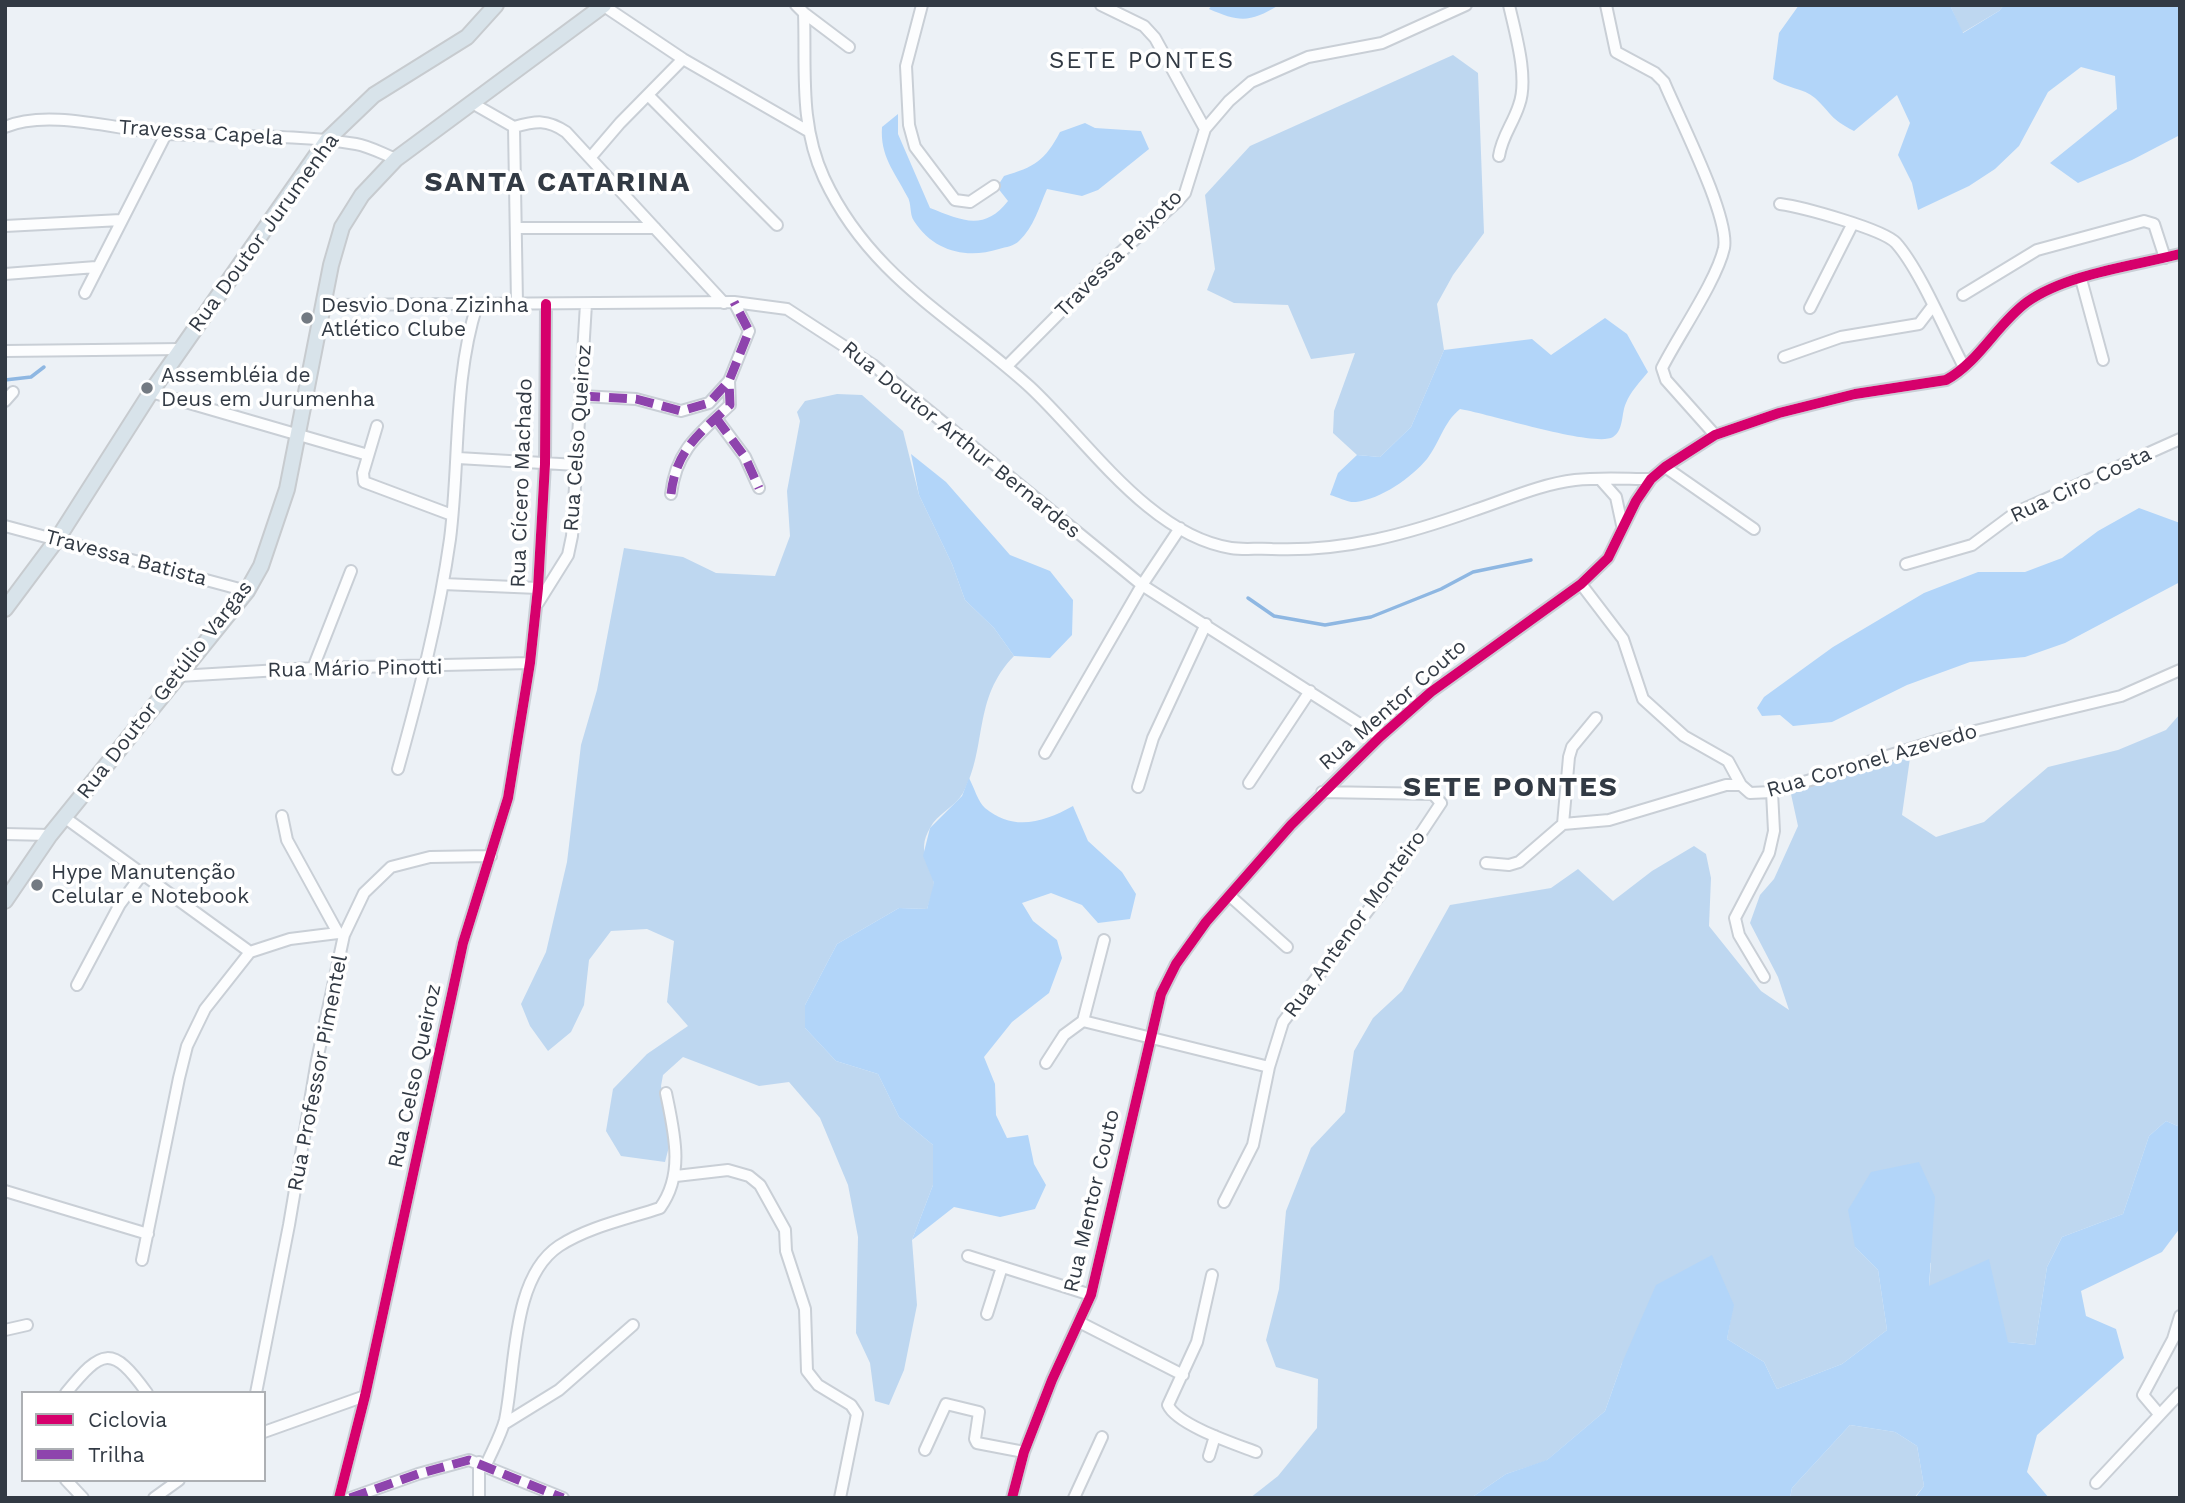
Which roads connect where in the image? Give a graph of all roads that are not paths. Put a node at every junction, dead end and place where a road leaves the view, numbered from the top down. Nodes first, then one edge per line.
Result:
1 (496, 5) edge
2 (604, 5) edge
3 (922, 5) edge
4 (1101, 5) edge
5 (1466, 5) edge
6 (1508, 5) edge
7 (1606, 5) edge
8 (800, 9) edge
9 (849, 47) dead end
10 (683, 59) junction
11 (649, 96) junction
12 (472, 103) junction
13 (5, 127) edge
14 (514, 127) junction
15 (1205, 129) junction
16 (808, 131) junction
17 (166, 134) junction
18 (327, 140) junction
19 (1499, 156) dead end
20 (590, 158) junction
21 (396, 159) junction
22 (995, 186) dead end
23 (1780, 204) dead end
24 (121, 220) junction
25 (1852, 225) junction
26 (5, 226) edge
27 (778, 226) dead end
28 (517, 228) junction
29 (655, 228) junction
30 (2180, 254) edge
31 (2165, 258) junction
32 (96, 267) junction
33 (5, 274) edge
34 (2081, 279) junction
35 (85, 293) dead end
36 (1963, 296) dead end
37 (516, 303) junction
38 (729, 303) junction
39 (546, 304) junction
40 (586, 304) junction
41 (323, 305) junction
42 (477, 305) junction
43 (1932, 307) junction
44 (1810, 308) dead end
45 (182, 349) junction
46 (5, 351) edge
47 (1784, 357) dead end
48 (2103, 360) dead end
49 (1007, 366) junction
50 (1964, 367) junction
51 (729, 381) junction
52 (13, 392) dead end
53 (151, 392) junction
54 (582, 396) junction
55 (5, 401) edge
56 (716, 418) junction
57 (377, 426) dead end
58 (1715, 435) junction
59 (299, 436) junction
60 (2180, 439) edge
61 (369, 455) junction
62 (458, 458) junction
63 (545, 464) junction
64 (577, 466) junction
65 (1665, 467) junction
66 (1600, 479) junction
67 (1651, 480) junction
68 (759, 488) dead end
69 (671, 494) dead end
70 (452, 515) junction
71 (1622, 525) junction
72 (5, 526) edge
73 (1180, 528) junction
74 (1754, 529) dead end
75 (58, 538) junction
76 (1906, 564) dead end
77 (351, 570) dead end
78 (443, 584) junction
79 (1581, 584) junction
80 (1142, 585) junction
81 (538, 588) junction
82 (247, 591) junction
83 (537, 605) junction
84 (5, 609) edge
85 (1206, 624) junction
86 (530, 663) junction
87 (426, 667) junction
88 (313, 668) junction
89 (2180, 670) edge
90 (179, 676) junction
91 (1310, 691) junction
92 (1596, 718) dead end
93 (1380, 737) junction
94 (1045, 753) dead end
95 (398, 769) dead end
96 (1249, 783) dead end
97 (1741, 785) junction
98 (1138, 787) dead end
99 (1322, 792) junction
100 (1772, 792) junction
101 (282, 816) dead end
102 (64, 817) junction
103 (1563, 824) junction
104 (5, 834) edge
105 (50, 835) junction
106 (491, 856) junction
107 (1486, 863) dead end
108 (143, 873) junction
109 (1230, 896) junction
110 (5, 901) edge
111 (341, 934) junction
112 (1104, 940) dead end
113 (1287, 947) dead end
114 (250, 952) junction
115 (1764, 977) dead end
116 (77, 985) dead end
117 (1083, 1021) junction
118 (1150, 1039) junction
119 (1046, 1063) dead end
120 (1269, 1067) junction
121 (666, 1093) dead end
122 (676, 1176) junction
123 (5, 1191) edge
124 (1224, 1202) dead end
125 (149, 1234) junction
126 (968, 1256) dead end
127 (142, 1260) dead end
128 (1002, 1267) junction
129 (1212, 1275) dead end
130 (1091, 1295) junction
131 (987, 1314) dead end
132 (2180, 1316) edge
133 (1079, 1322) junction
134 (27, 1325) dead end
135 (633, 1325) dead end
136 (5, 1330) edge
137 (1183, 1375) junction
138 (68, 1391) edge
139 (144, 1391) edge
140 (256, 1391) edge
141 (2180, 1394) edge
142 (365, 1396) junction
143 (2159, 1414) junction
144 (504, 1424) junction
145 (266, 1431) edge
146 (1215, 1436) junction
147 (1102, 1437) dead end
148 (926, 1450) dead end
149 (1024, 1452) junction
150 (1256, 1452) dead end
151 (1209, 1456) dead end
152 (482, 1464) junction
153 (68, 1482) edge
154 (176, 1482) edge
155 (2095, 1483) dead end
156 (83, 1498) edge
157 (153, 1498) edge
158 (339, 1498) edge
159 (350, 1498) edge
160 (480, 1498) edge
161 (563, 1498) edge
162 (839, 1498) edge
163 (1012, 1498) edge
164 (1074, 1498) edge

1 - 18 main road, Rua Doutor Jurumenha
2 - 10 street
2 - 12 main road, Rua Doutor Getúlio Vargas
3 - 22 street
4 - 15 street
5 - 15 street, Travessa Peixoto
6 - 19 street
7 - 58 street
8 - 9 street
8 - 16 street
10 - 11 street
10 - 16 street
11 - 20 street
11 - 27 street
12 - 14 street
12 - 21 main road, Rua Doutor Getúlio Vargas
13 - 17 street, Travessa Capela
14 - 20 street
14 - 28 street
15 - 49 street, Travessa Peixoto
16 - 49 street
17 - 18 street, Travessa Capela
17 - 24 street
18 - 21 street, Travessa Capela
18 - 45 main road, Rua Doutor Jurumenha
20 - 29 street
21 - 41 main road, Rua Doutor Getúlio Vargas
23 - 25 street
24 - 26 street
24 - 32 street
25 - 43 street
25 - 44 street
28 - 29 street
28 - 37 street
29 - 38 street
30 - 31 street, Rua Mentor Couto
31 - 34 street, Rua Mentor Couto
31 - 36 street
32 - 33 street
32 - 35 street
34 - 48 street
34 - 50 street, Rua Mentor Couto
37 - 39 street, Rua Doutor Arthur Bernardes
37 - 42 street, Rua Doutor Arthur Bernardes
38 - 40 street, Rua Doutor Arthur Bernardes
38 - 51 street
38 - 80 street, Rua Doutor Arthur Bernardes
39 - 40 street, Rua Doutor Arthur Bernardes
39 - 63 street, Rua Cícero Machado
40 - 54 street, Rua Celso Queiroz
41 - 42 street, Rua Doutor Arthur Bernardes
41 - 59 main road, Rua Doutor Getúlio Vargas
42 - 62 street
43 - 47 street
43 - 50 street
45 - 46 street
45 - 53 main road, Rua Doutor Jurumenha
49 - 73 street
50 - 58 street, Rua Mentor Couto
51 - 54 street
51 - 56 street
52 - 55 street
53 - 59 street
53 - 75 main road, Rua Doutor Jurumenha
54 - 64 street, Rua Celso Queiroz
56 - 68 street
56 - 69 street
57 - 61 street
58 - 65 street, Rua Mentor Couto
59 - 61 street
59 - 82 main road, Rua Doutor Getúlio Vargas
60 - 76 street, Rua Ciro Costa
61 - 70 street
62 - 63 street
62 - 70 street
63 - 64 street
63 - 81 street, Rua Cícero Machado
64 - 83 street, Rua Celso Queiroz
65 - 67 street, Rua Mentor Couto
65 - 74 street
66 - 67 street
66 - 71 street
66 - 73 street
67 - 71 street, Rua Mentor Couto
70 - 78 street
71 - 79 street, Rua Mentor Couto
72 - 75 street, Travessa Batista
73 - 80 street
75 - 82 street, Travessa Batista
75 - 84 main road, Rua Doutor Jurumenha
77 - 88 street
78 - 81 street
78 - 87 street
79 - 93 street, Rua Mentor Couto
79 - 97 street, Rua Coronel Azevedo
80 - 85 street, Rua Doutor Arthur Bernardes
80 - 94 street
81 - 83 street, Rua Cícero Machado
82 - 90 main road, Rua Doutor Getúlio Vargas
83 - 86 street, Rua Cícero Machado
85 - 91 street, Rua Doutor Arthur Bernardes
85 - 98 street
86 - 87 street, Rua Mário Pinotti
86 - 106 street, Rua Celso Queiroz
87 - 88 street, Rua Mário Pinotti
87 - 95 street
88 - 90 street, Rua Mário Pinotti
89 - 100 street, Rua Coronel Azevedo
90 - 102 main road, Rua Doutor Getúlio Vargas
91 - 93 street, Rua Doutor Arthur Bernardes
91 - 96 street
92 - 103 street
93 - 99 street, Rua Mentor Couto
97 - 100 street, Rua Coronel Azevedo
97 - 103 street
99 - 109 street, Rua Mentor Couto
99 - 120 street, Rua Antenor Monteiro
100 - 115 street
101 - 111 street
102 - 105 main road, Rua Doutor Getúlio Vargas
102 - 108 street
103 - 107 street
104 - 105 street
105 - 110 main road, Rua Doutor Getúlio Vargas
106 - 111 street, Rua Professor Pimentel
106 - 142 street, Rua Celso Queiroz
108 - 114 street
108 - 116 street
109 - 113 street
109 - 118 street, Rua Mentor Couto
111 - 114 street
111 - 140 street, Rua Professor Pimentel
112 - 117 street
114 - 125 street
117 - 118 street
117 - 119 street
118 - 120 street
118 - 130 street, Rua Mentor Couto
120 - 124 street, Rua Antenor Monteiro
121 - 122 street
122 - 144 street
122 - 162 street
123 - 125 street
125 - 127 street
126 - 128 street
128 - 130 street
128 - 131 street
129 - 137 street
130 - 133 street, Rua Mentor Couto
132 - 143 street
133 - 137 street
133 - 149 street, Rua Mentor Couto
134 - 136 street
135 - 144 street
137 - 146 street
138 - 139 street
141 - 143 street
142 - 145 street
142 - 158 street, Rua Celso Queiroz
143 - 155 street
144 - 152 street
146 - 150 street
146 - 151 street
147 - 164 street
148 - 149 street
149 - 163 street, Rua Mentor Couto
152 - 159 street
152 - 160 street
152 - 161 street
153 - 156 street
154 - 157 street

